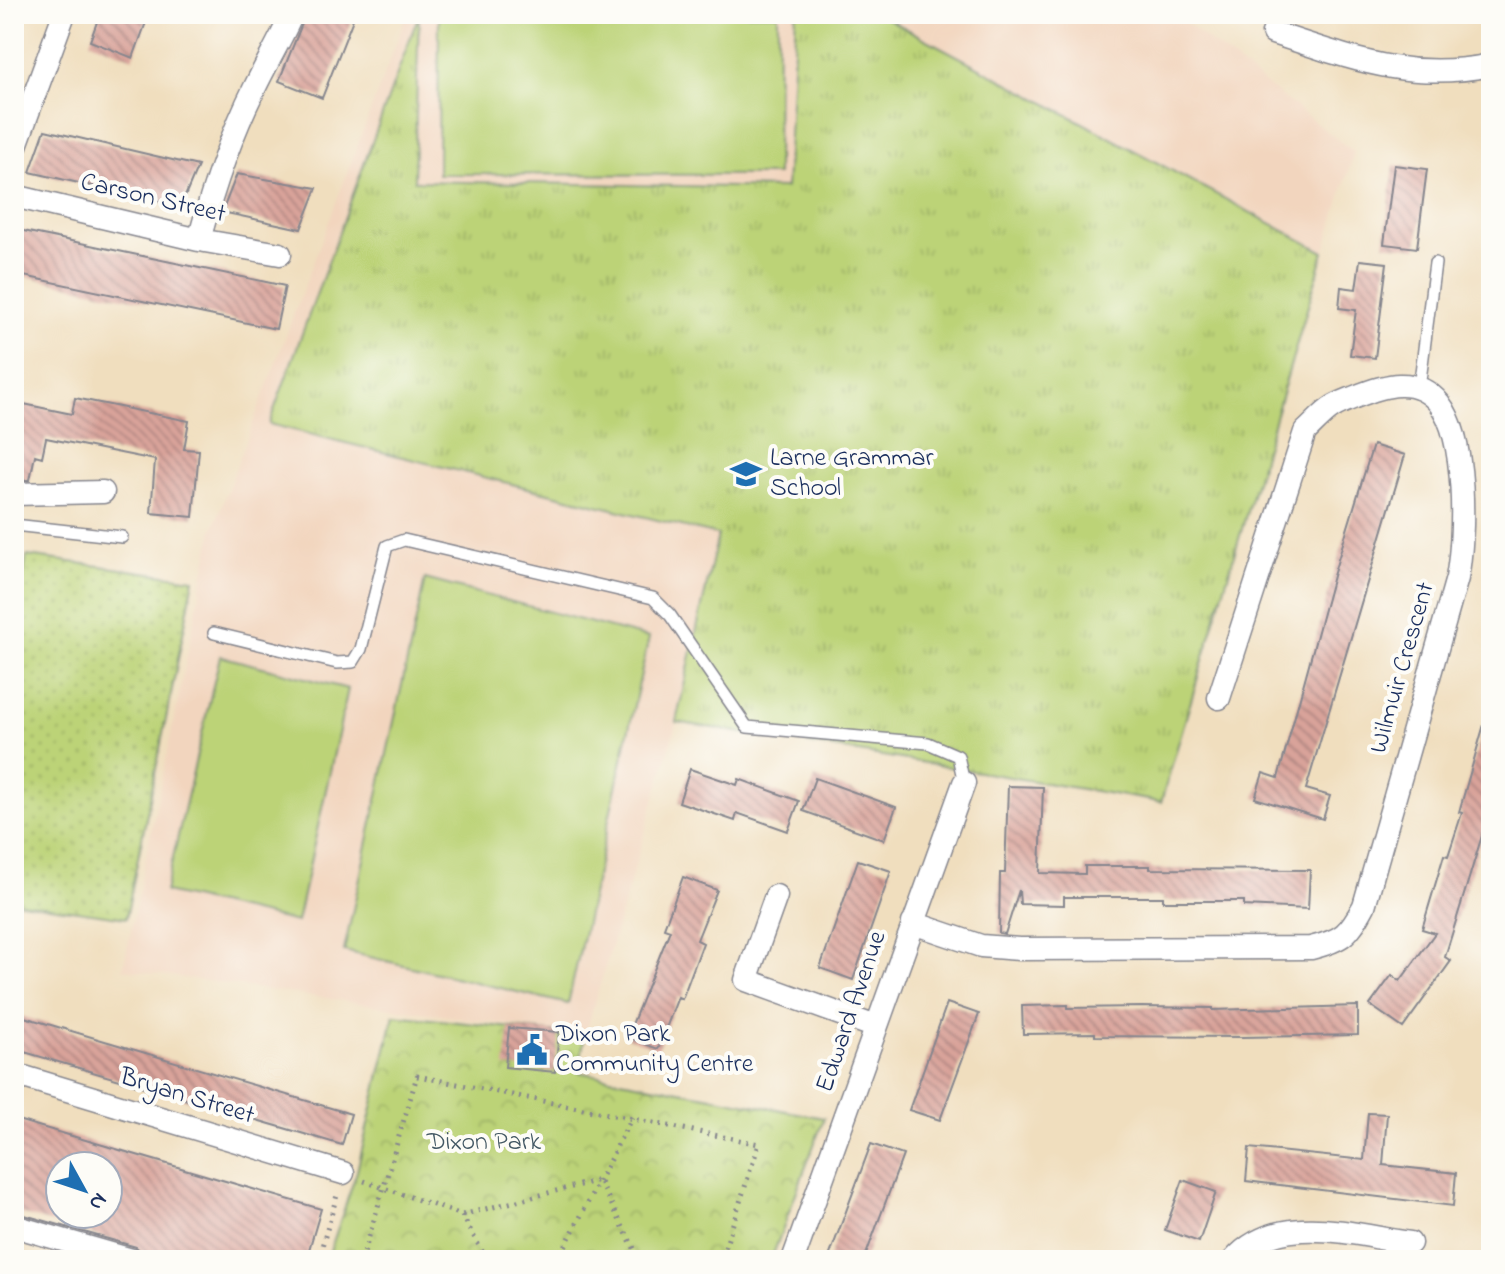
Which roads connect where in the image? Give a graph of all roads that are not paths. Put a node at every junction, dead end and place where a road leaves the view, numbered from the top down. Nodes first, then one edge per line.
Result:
1 (64, 14) edge
2 (292, 14) edge
3 (1273, 33) dead end
4 (1491, 65) edge
5 (14, 151) edge
6 (14, 196) edge
7 (199, 240) junction
8 (280, 254) dead end
9 (1435, 263) dead end
10 (1419, 388) junction
11 (103, 492) dead end
12 (14, 494) edge
13 (14, 525) edge
14 (122, 537) dead end
15 (214, 633) dead end
16 (1219, 698) dead end
17 (964, 783) joint
18 (776, 896) dead end
19 (913, 923) junction
20 (876, 1027) junction
21 (14, 1074) edge
22 (343, 1173) road end
23 (14, 1226) edge
24 (1410, 1243) dead end
25 (132, 1260) edge
26 (793, 1260) edge
27 (1234, 1260) edge

1 - 5 street
2 - 7 street
3 - 4 street
6 - 7 street, Carson Street
7 - 8 street, Carson Street
9 - 10 lane
10 - 16 street
10 - 19 street, Wilmuir Crescent
11 - 12 street
13 - 14 lane
15 - 17 lane
17 - 19 street, Edward Avenue
18 - 20 street
19 - 20 street, Edward Avenue
20 - 26 street, Edward Avenue
21 - 22 street, Bryan Street
23 - 25 street
24 - 27 street

